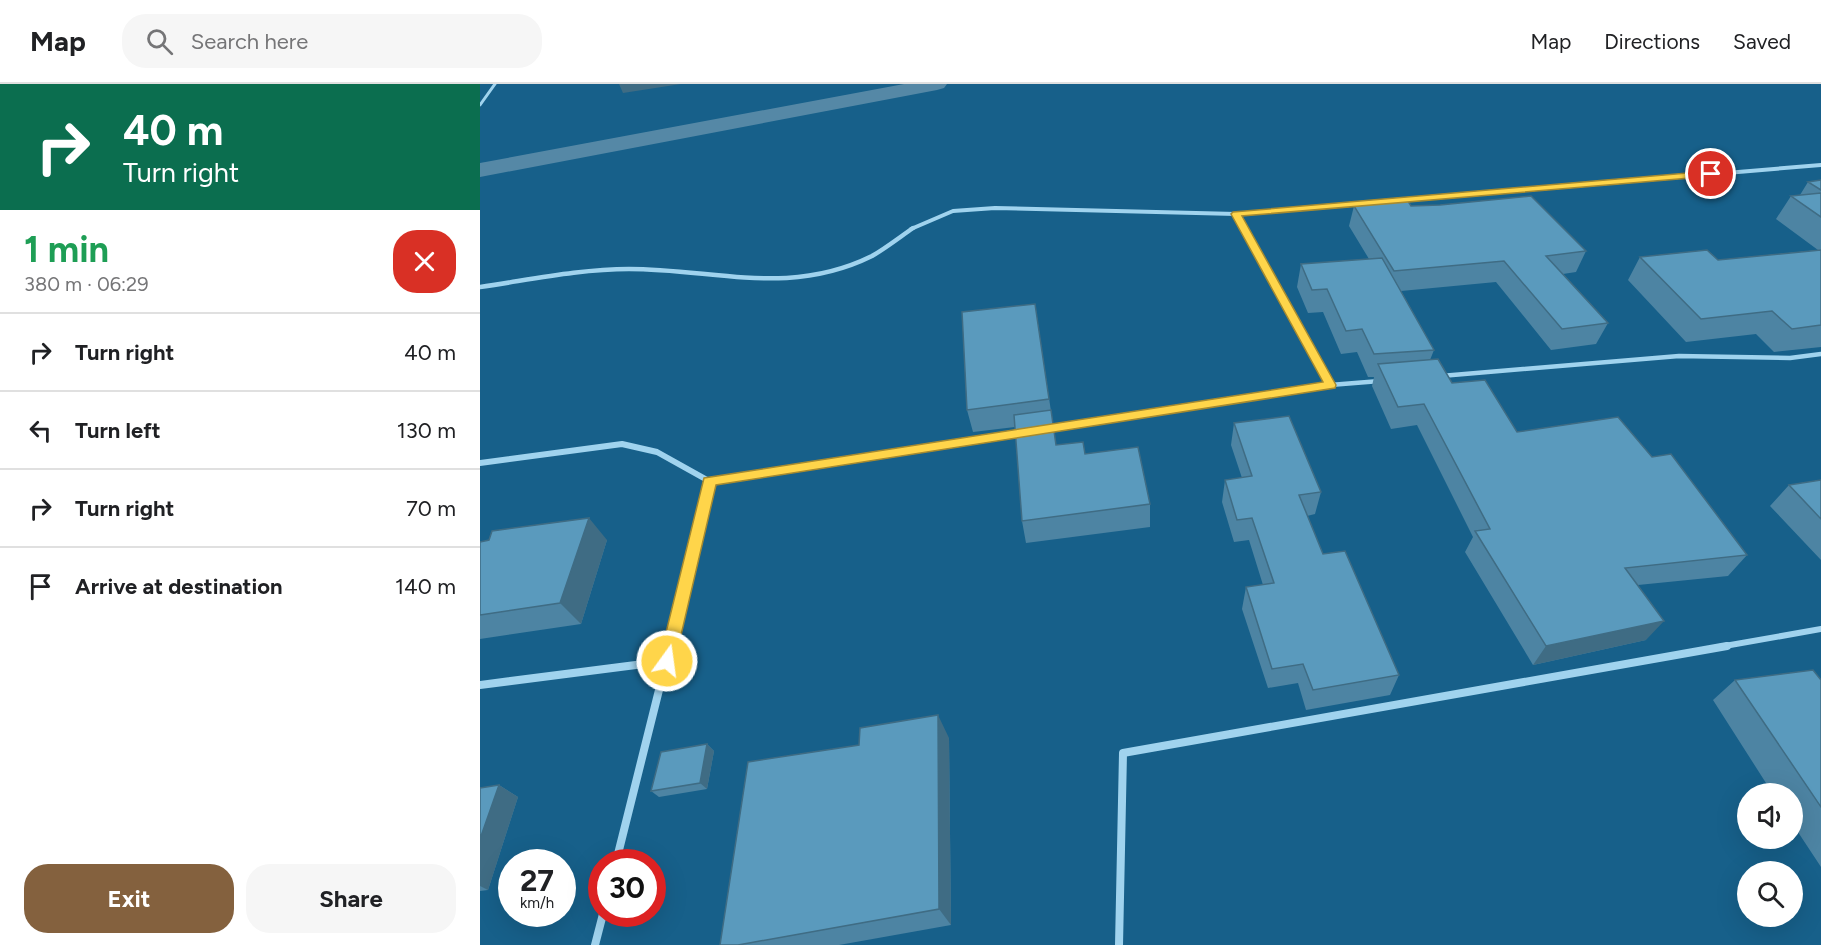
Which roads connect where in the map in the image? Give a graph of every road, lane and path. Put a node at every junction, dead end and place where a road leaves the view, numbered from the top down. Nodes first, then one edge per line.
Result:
1 (495, 84) edge
2 (480, 105) edge
3 (1821, 165) edge
4 (1236, 214) junction
5 (480, 287) edge
6 (1821, 354) edge
7 (1435, 376) edge
8 (1389, 380) edge
9 (1330, 385) junction
10 (1037, 430) edge
11 (1026, 432) edge
12 (480, 463) edge
13 (709, 481) junction
14 (1821, 629) edge
15 (667, 661) junction
16 (480, 685) edge
17 (619, 849) edge
18 (600, 927) edge
19 (596, 945) edge
20 (1119, 945) edge

1 - 2 lane
3 - 4 street
4 - 5 street
4 - 9 street
6 - 7 street
8 - 9 street
9 - 10 street
11 - 13 street
12 - 13 street
13 - 15 street
14 - 20 street
15 - 16 street
15 - 17 street
18 - 19 street

